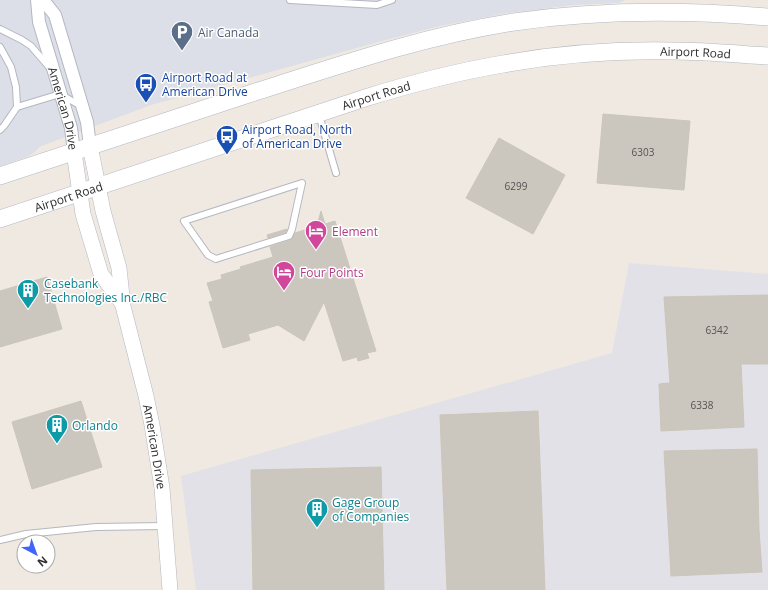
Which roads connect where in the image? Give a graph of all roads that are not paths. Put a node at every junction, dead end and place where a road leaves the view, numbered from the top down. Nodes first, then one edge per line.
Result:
1 (37, 0) edge
2 (43, 0) edge
3 (290, 0) edge
4 (392, 0) edge
5 (339, 1) edge
6 (768, 17) edge
7 (0, 29) edge
8 (0, 47) edge
9 (768, 56) edge
10 (54, 72) junction
11 (60, 94) junction
12 (17, 107) junction
13 (82, 107) junction
14 (318, 113) junction
15 (0, 130) edge
16 (90, 146) junction
17 (74, 152) junction
18 (336, 173) dead end
19 (0, 176) edge
20 (302, 183) joint
21 (98, 186) junction
22 (80, 192) junction
23 (0, 219) edge
24 (123, 306) junction
25 (166, 526) junction
26 (0, 540) edge
27 (170, 590) edge

1 - 10 street, American Drive
2 - 13 street, American Drive
3 - 5 lane
4 - 5 lane
6 - 16 main road
7 - 10 lane
8 - 12 lane
9 - 14 main road, Airport Road
10 - 11 street, American Drive
11 - 12 lane
11 - 13 lane
11 - 17 street, American Drive
12 - 15 lane
13 - 16 street, American Drive
14 - 18 lane
14 - 21 main road, Airport Road
16 - 17 main road
16 - 21 street, American Drive
17 - 19 main road
17 - 22 street, American Drive
20 - 20 lane
21 - 22 main road, Airport Road
21 - 24 street, American Drive
22 - 23 main road, Airport Road
22 - 24 street, American Drive
24 - 25 street, American Drive
25 - 26 lane
25 - 27 street, American Drive

